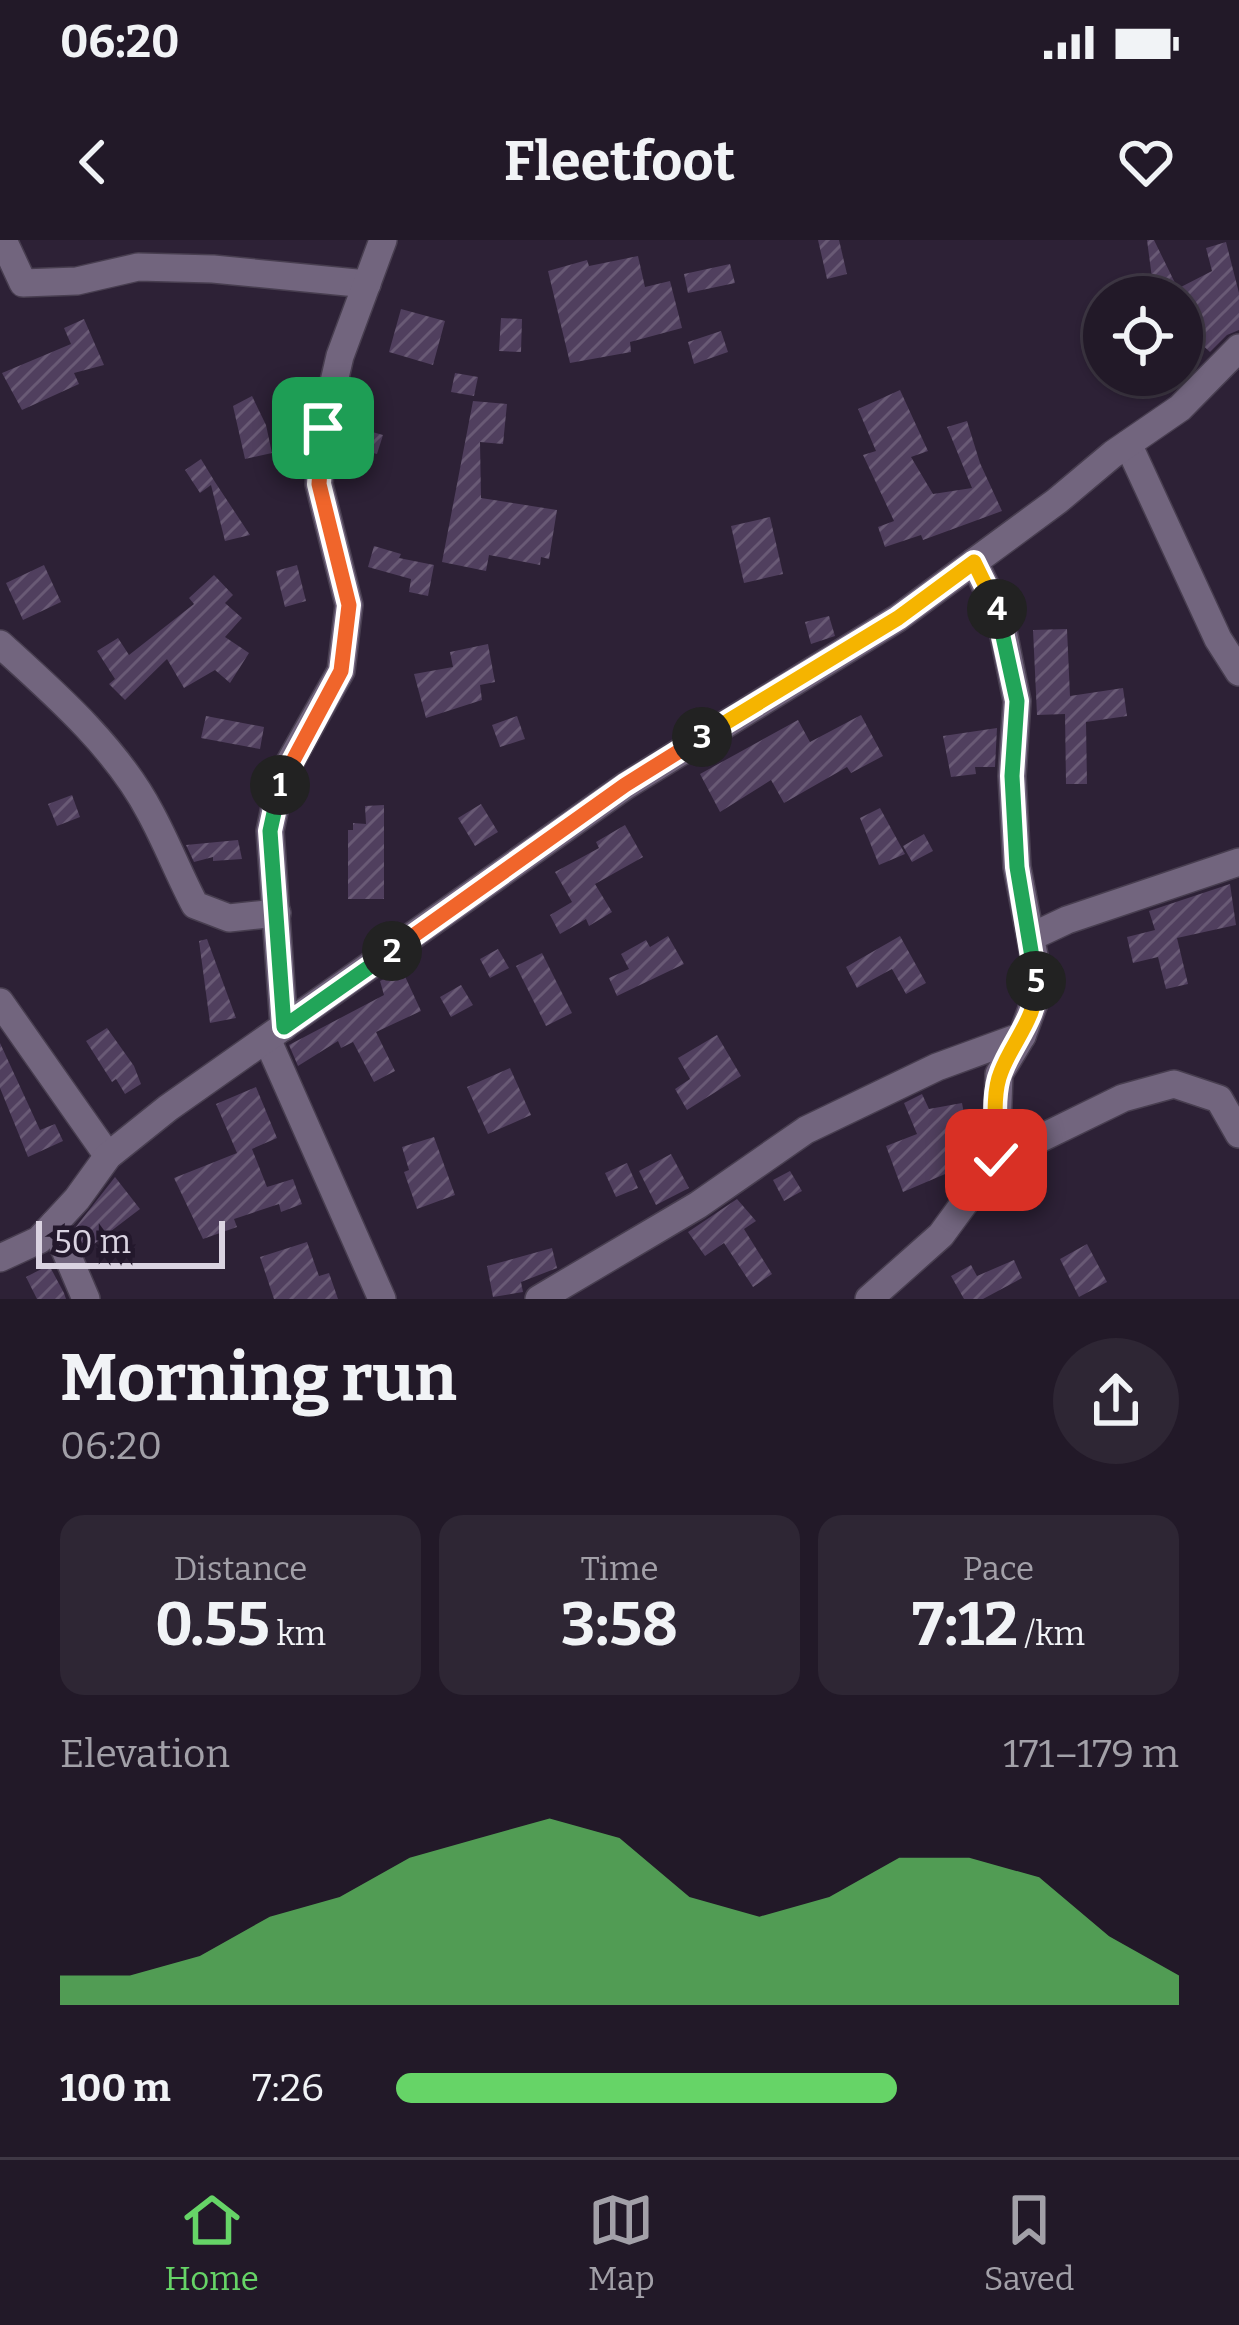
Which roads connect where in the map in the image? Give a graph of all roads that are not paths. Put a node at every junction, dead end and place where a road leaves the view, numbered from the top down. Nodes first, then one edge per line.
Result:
1 (3, 240) edge
2 (383, 240) edge
3 (367, 284) junction
4 (1239, 348) edge
5 (1128, 444) junction
6 (974, 562) junction
7 (0, 644) edge
8 (1239, 672) edge
9 (1239, 862) edge
10 (277, 913) junction
11 (1030, 937) junction
12 (0, 1003) edge
13 (276, 1033) junction
14 (1022, 1036) junction
15 (1239, 1134) edge
16 (108, 1156) junction
17 (996, 1160) junction
18 (54, 1224) junction
19 (0, 1258) edge
20 (86, 1299) edge
21 (382, 1299) edge
22 (538, 1299) edge
23 (868, 1299) edge

1 - 3 street
2 - 3 street
3 - 10 street
4 - 5 street
5 - 6 street
5 - 8 street
6 - 11 street
6 - 13 street
7 - 10 street
9 - 11 street
10 - 13 street
11 - 14 street
12 - 16 street
13 - 16 street
13 - 21 street
14 - 17 street
14 - 22 street
15 - 17 street
16 - 18 street
17 - 23 street
18 - 19 street
18 - 20 street

